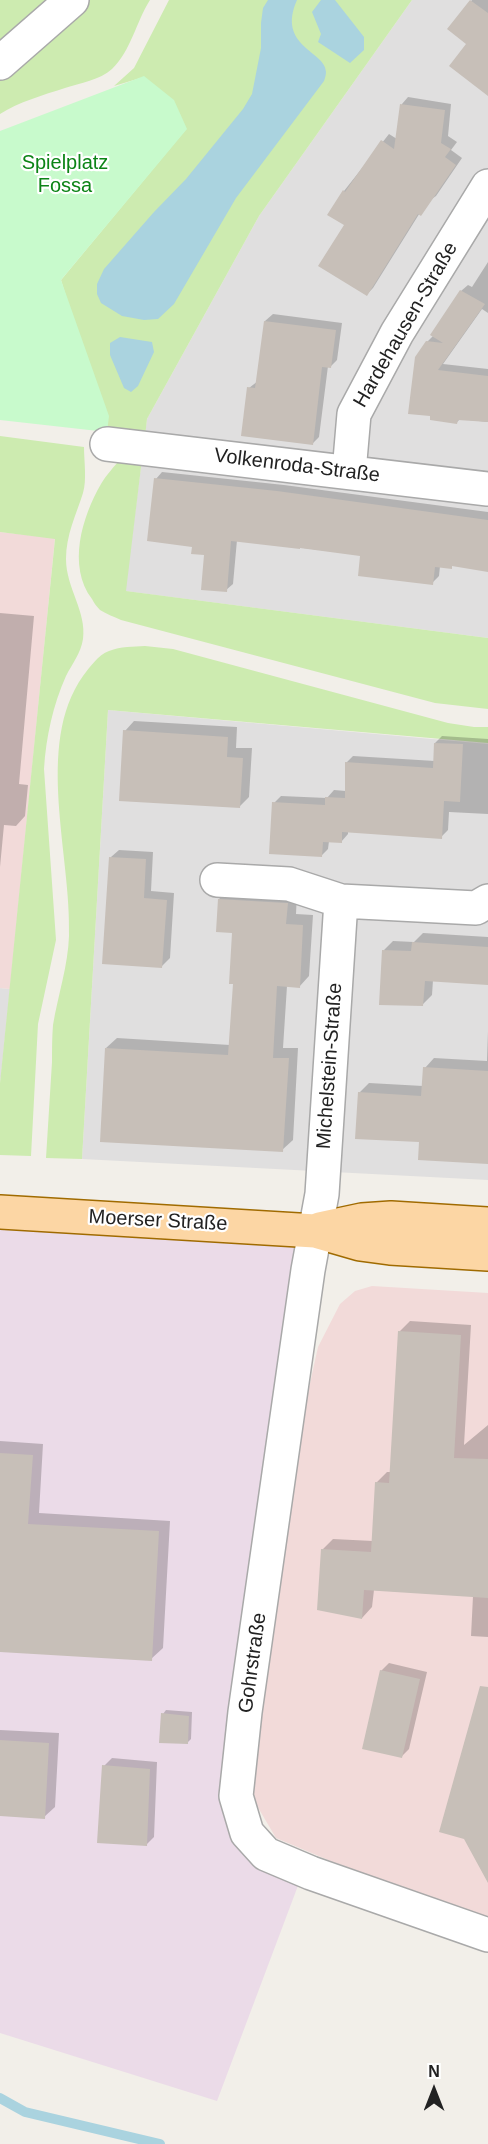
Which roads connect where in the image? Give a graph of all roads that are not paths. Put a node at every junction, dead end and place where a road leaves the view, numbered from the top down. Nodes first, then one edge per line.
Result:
1 (72, 0) edge
2 (0, 63) edge
3 (488, 186) edge
4 (107, 444) dead end
5 (349, 472) junction
6 (488, 489) edge
7 (217, 880) dead end
8 (341, 901) junction
9 (488, 901) edge
10 (0, 1212) edge
11 (488, 1224) edge
12 (315, 1231) junction
13 (488, 1254) edge
14 (488, 1935) edge

1 - 2 street
3 - 5 street, Hardehausen-Straße
4 - 5 street, Volkenroda-Straße
5 - 6 street, Volkenroda-Straße
7 - 8 street
8 - 9 street
8 - 12 street, Michelstein-Straße
10 - 12 main road, Moerser Straße
11 - 12 main road, Moerser Straße
12 - 13 main road, Moerser Straße
12 - 14 street, Gohrstraße

